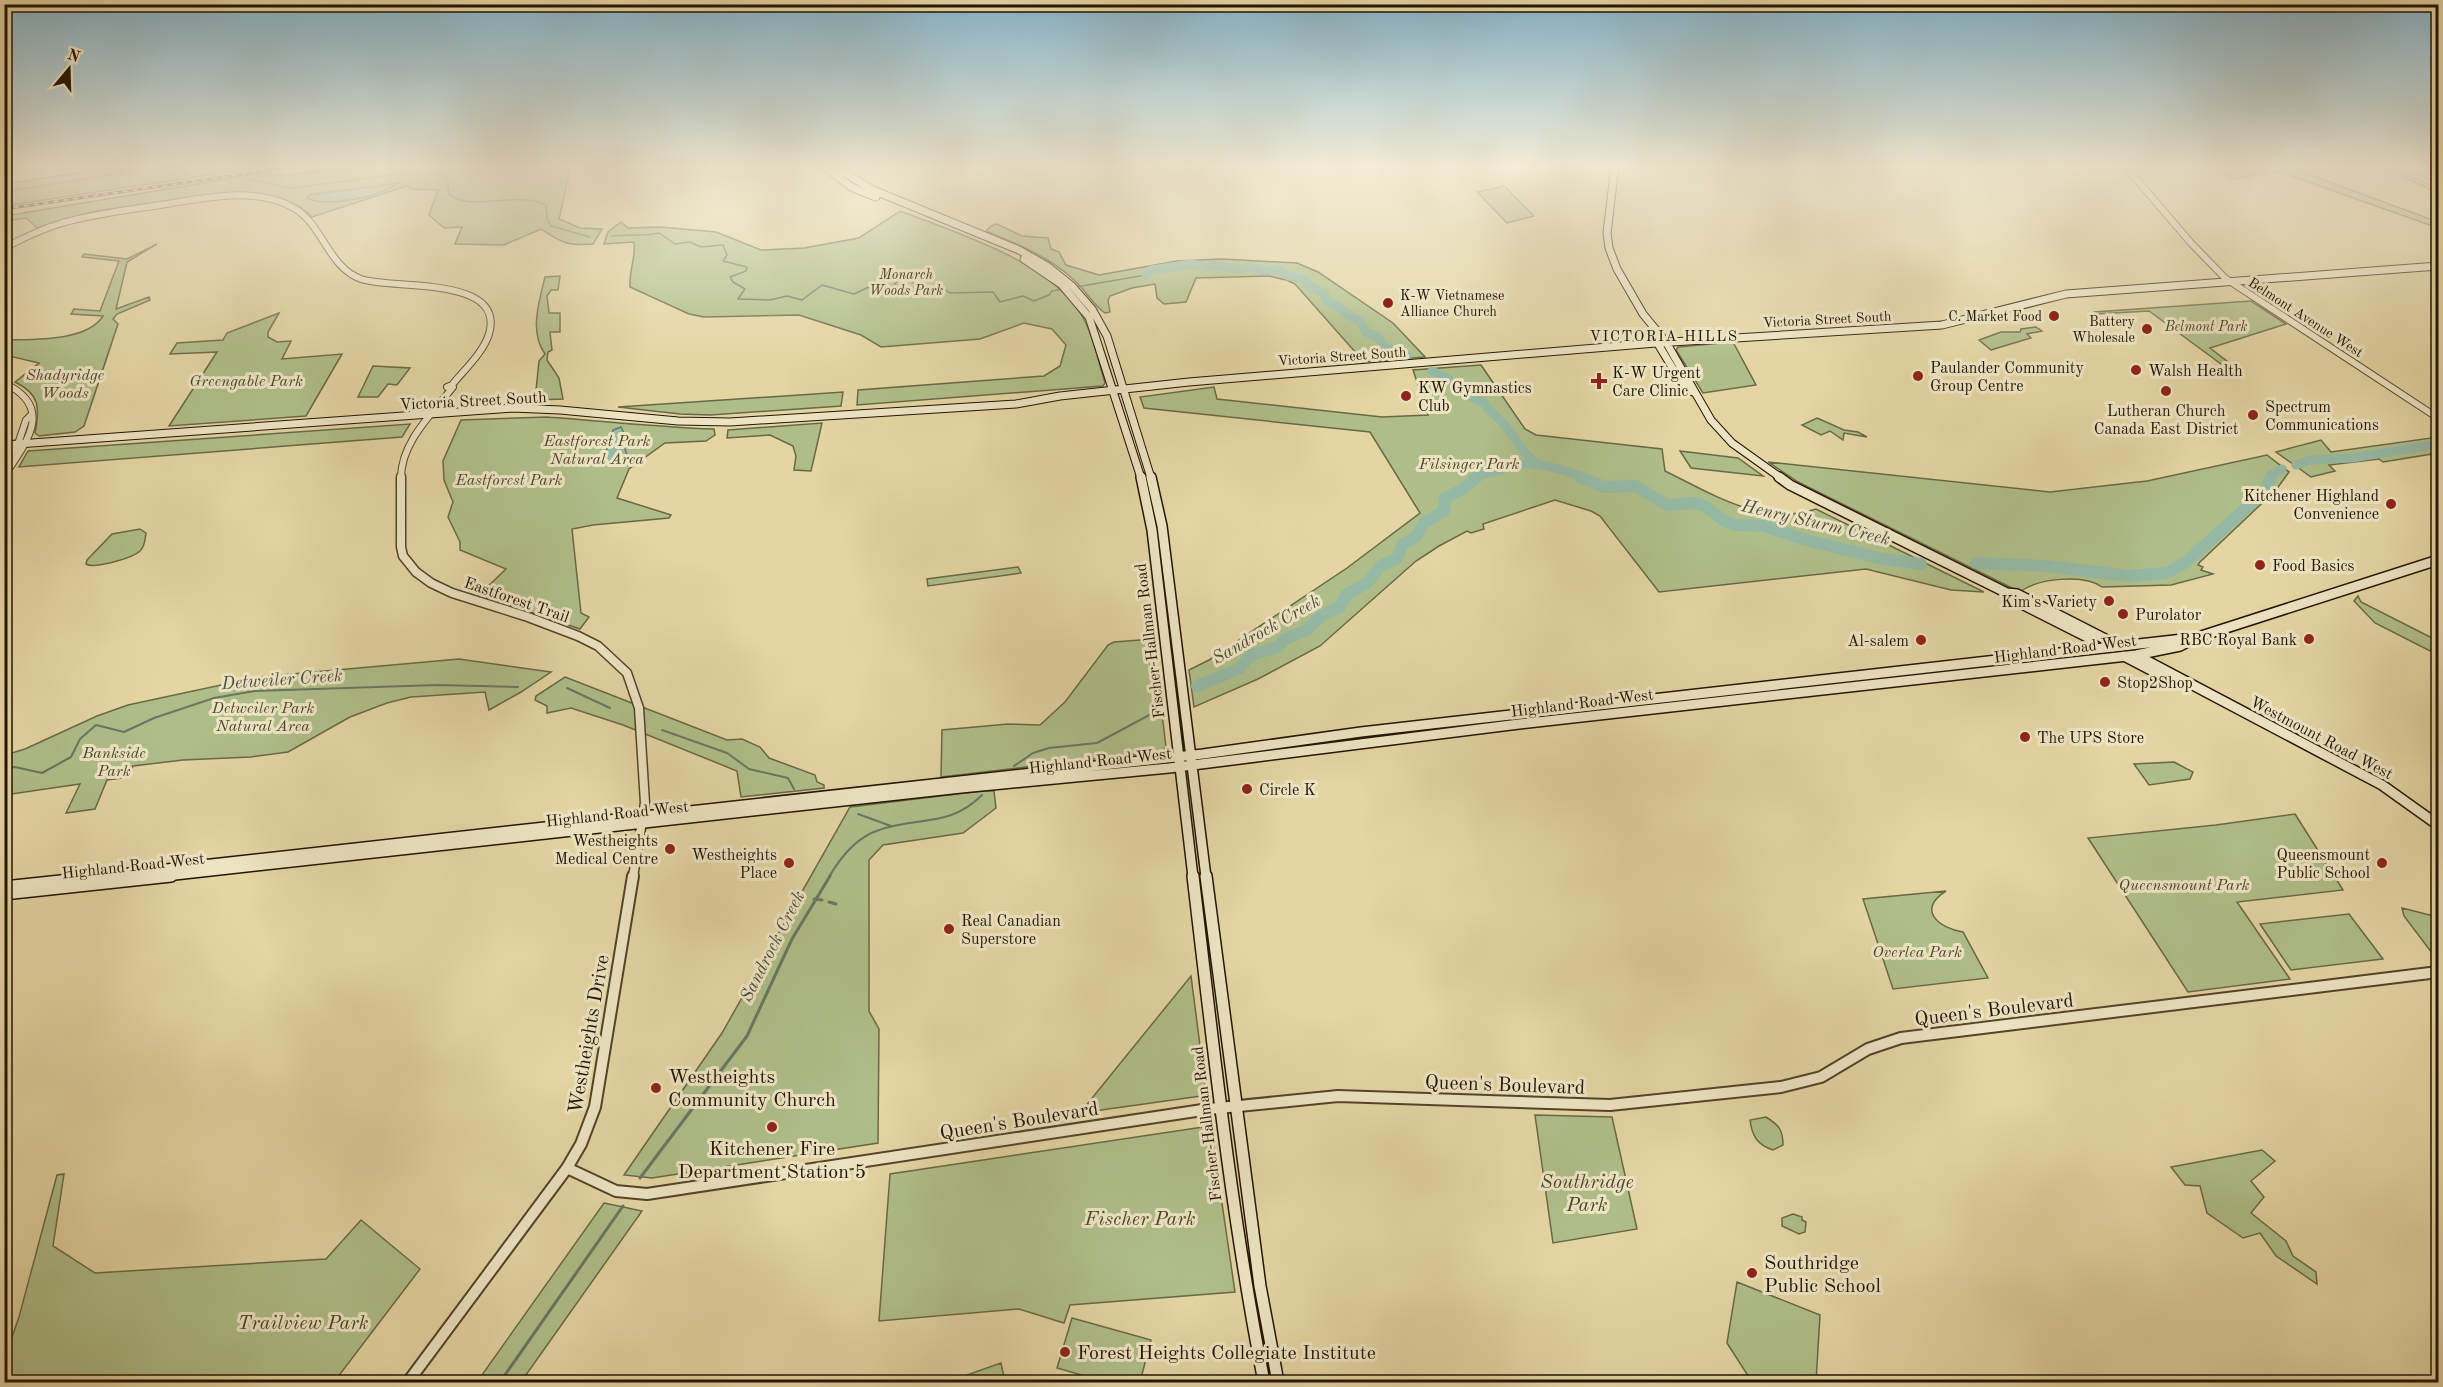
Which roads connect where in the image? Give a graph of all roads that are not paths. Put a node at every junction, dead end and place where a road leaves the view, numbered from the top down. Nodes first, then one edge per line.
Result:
1 (41, 231) edge
2 (314, 231) edge
3 (958, 231) edge
4 (972, 231) edge
5 (1607, 231) edge
6 (2180, 231) edge
7 (4, 248) edge
8 (2439, 266) edge
9 (2230, 282) junction
10 (1078, 296) junction
11 (1653, 328) junction
12 (1666, 342) junction
13 (1656, 343) junction
14 (4, 383) edge
15 (1126, 392) junction
16 (1693, 392) junction
17 (1116, 393) junction
18 (431, 414) junction
19 (2439, 418) edge
20 (22, 444) junction
21 (4, 445) edge
22 (4, 465) edge
23 (4, 476) edge
24 (2439, 560) edge
25 (2007, 593) junction
26 (2070, 628) junction
27 (2195, 638) junction
28 (2109, 648) junction
29 (2162, 650) junction
30 (2083, 651) junction
31 (2122, 652) junction
32 (2136, 655) junction
33 (2175, 674) junction
34 (2186, 683) junction
35 (1185, 761) junction
36 (643, 821) junction
37 (2439, 825) edge
38 (4, 887) edge
39 (4, 894) edge
40 (2439, 972) edge
41 (1235, 1106) junction
42 (1220, 1108) junction
43 (567, 1167) junction
44 (408, 1383) edge
45 (1264, 1383) edge
46 (1278, 1383) edge

1 - 7 street, Eastforest Trail
2 - 18 street, Eastforest Trail
3 - 10 main road, Fischer-Hallman Road
4 - 10 main road, Fischer-Hallman Road
5 - 11 main road, Westmount Road West
6 - 9 street, Belmont Avenue West
8 - 9 main road, Victoria Street South
9 - 12 main road, Victoria Street South
9 - 19 street, Belmont Avenue West
10 - 15 main road, Fischer-Hallman Road
10 - 17 main road, Fischer-Hallman Road
11 - 12 main road, Westmount Road West
11 - 13 main road, Westmount Road West
12 - 13 main road, Victoria Street South
12 - 16 main road, Westmount Road West
13 - 15 main road, Victoria Street South
13 - 16 main road, Westmount Road West
14 - 20 street
15 - 17 main road, Victoria Street South
15 - 35 main road, Fischer-Hallman Road
16 - 25 main road, Westmount Road West
17 - 18 main road, Victoria Street South
17 - 35 main road, Fischer-Hallman Road
18 - 20 main road, Victoria Street South
18 - 36 street, Eastforest Trail
20 - 21 main road, Victoria Street South
20 - 22 street
20 - 23 street
24 - 27 main road, Highland Road West
25 - 26 main road, Westmount Road West
25 - 31 main road, Westmount Road West
26 - 28 main road, Westmount Road West
26 - 30 main road
27 - 29 main road, Highland Road West
27 - 31 main road, Highland Road West
28 - 30 main road, Highland Road West
28 - 31 main road, Westmount Road West
29 - 32 main road, Highland Road West
29 - 33 main road
30 - 35 main road, Highland Road West
31 - 32 main road, Highland Road West
31 - 34 main road, Westmount Road West
31 - 35 main road, Highland Road West
32 - 33 main road, Westmount Road West
33 - 34 main road, Westmount Road West
34 - 37 main road, Westmount Road West
35 - 36 main road, Highland Road West
35 - 41 main road, Fischer-Hallman Road
35 - 42 main road, Fischer-Hallman Road
36 - 38 main road, Highland Road West
36 - 39 main road, Highland Road West
36 - 43 street, Westheights Drive
40 - 41 street, Queen's Boulevard
41 - 42 street, Queen's Boulevard
41 - 46 main road, Fischer-Hallman Road
42 - 43 street, Queen's Boulevard
42 - 45 main road, Fischer-Hallman Road
43 - 44 street, Westheights Drive

